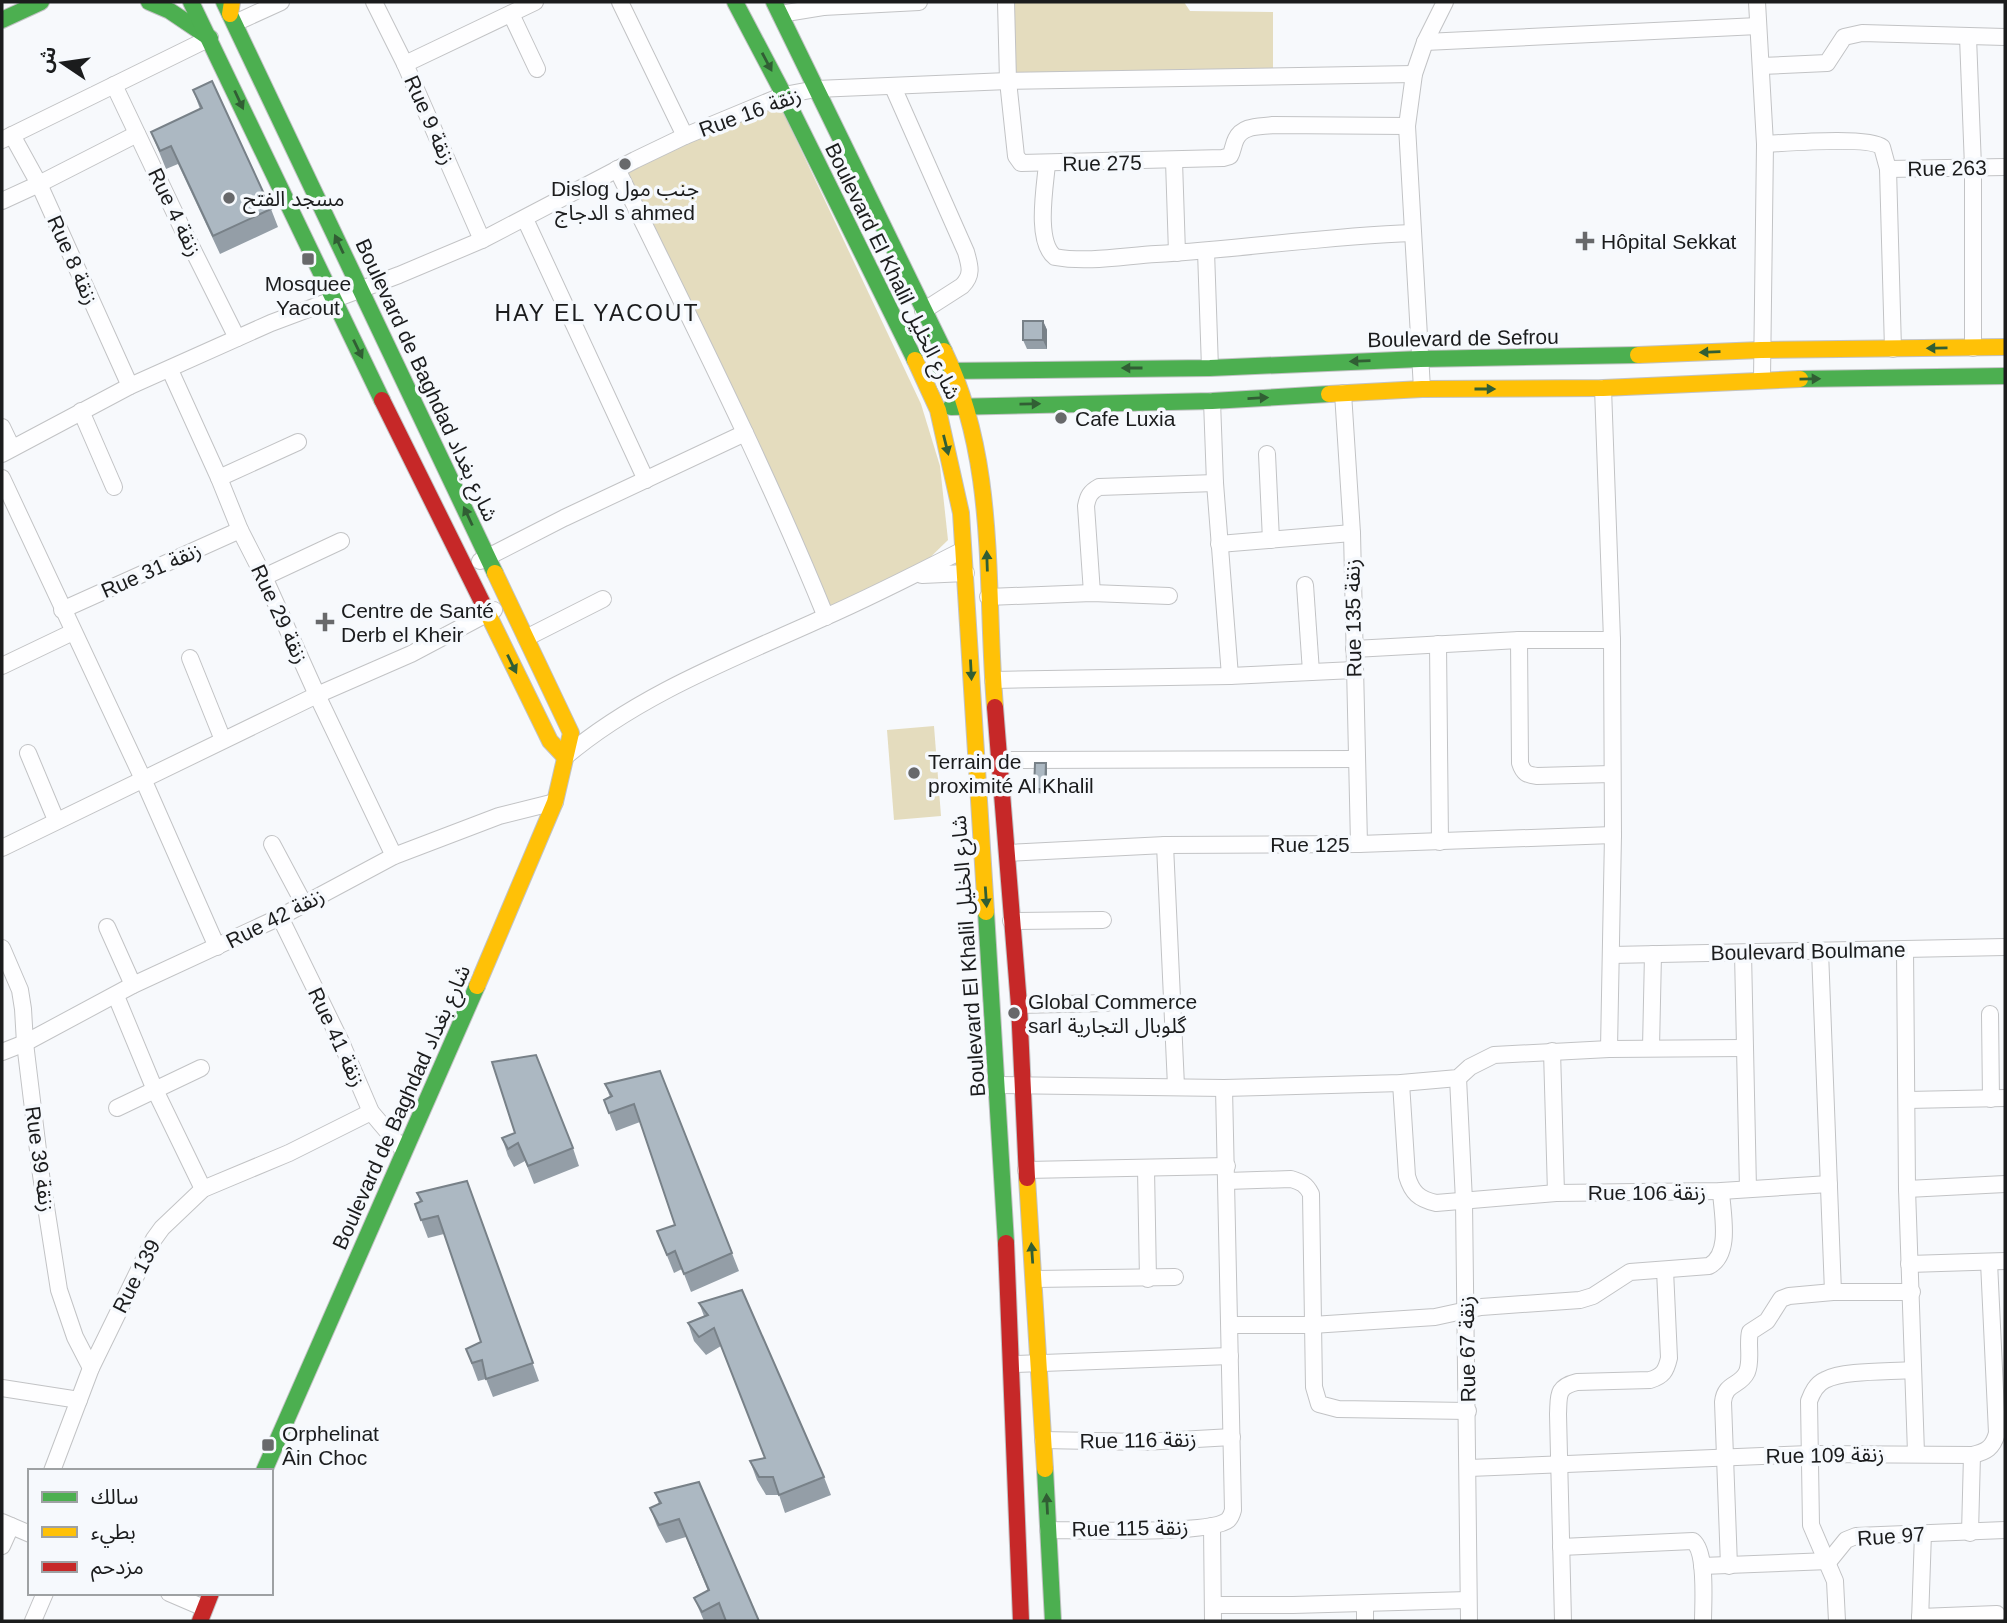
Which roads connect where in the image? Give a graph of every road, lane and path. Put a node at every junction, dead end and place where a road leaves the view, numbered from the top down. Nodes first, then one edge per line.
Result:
1 (41, 2) edge
2 (149, 2) edge
3 (191, 2) edge
4 (281, 2) edge
5 (374, 2) edge
6 (535, 2) edge
7 (620, 2) edge
8 (735, 2) edge
9 (919, 2) edge
10 (1006, 2) edge
11 (1445, 2) edge
12 (1757, 2) edge
13 (823, 4) edge
14 (777, 8) edge
15 (230, 10) edge
16 (511, 14) junction
17 (2, 19) edge
18 (1758, 26) junction
19 (1968, 37) junction
20 (2005, 37) edge
21 (210, 38) junction
22 (1425, 42) junction
23 (405, 64) junction
24 (1761, 66) junction
25 (537, 69) dead end
26 (1414, 74) junction
27 (1008, 81) junction
28 (114, 85) junction
29 (893, 87) junction
30 (817, 89) junction
31 (784, 95) junction
32 (1407, 126) junction
33 (137, 134) junction
34 (685, 136) junction
35 (7, 138) edge
36 (1765, 144) junction
37 (1174, 161) junction
38 (1046, 164) junction
39 (1973, 167) junction
40 (2005, 167) edge
41 (617, 169) junction
42 (1888, 169) junction
43 (39, 184) junction
44 (2, 201) edge
45 (524, 219) junction
46 (1413, 233) junction
47 (482, 240) junction
48 (1206, 251) junction
49 (1177, 253) junction
50 (361, 290) junction
51 (333, 300) junction
52 (923, 311) junction
53 (237, 338) junction
54 (1973, 348) junction
55 (2005, 348) edge
56 (1894, 349) junction
57 (1761, 350) junction
58 (1628, 356) junction
59 (1420, 359) junction
60 (1210, 368) junction
61 (170, 370) junction
62 (953, 370) junction
63 (922, 373) junction
64 (2005, 376) edge
65 (1762, 379) junction
66 (130, 386) junction
67 (1630, 387) junction
68 (1603, 388) junction
69 (1422, 389) junction
70 (1343, 393) junction
71 (1212, 401) junction
72 (967, 405) junction
73 (938, 410) junction
74 (81, 411) junction
75 (2, 426) edge
76 (745, 433) junction
77 (298, 442) dead end
78 (7, 451) edge
79 (1268, 454) dead end
80 (2, 478) edge
81 (219, 478) junction
82 (646, 480) junction
83 (1215, 483) junction
84 (114, 487) dead end
85 (240, 530) junction
86 (1352, 533) junction
87 (1271, 540) junction
88 (341, 541) dead end
89 (1219, 544) junction
90 (963, 551) junction
91 (488, 557) junction
92 (466, 569) junction
93 (966, 573) junction
94 (264, 577) junction
95 (912, 577) junction
96 (1305, 585) dead end
97 (1092, 593) junction
98 (1169, 596) dead end
99 (988, 597) junction
100 (603, 599) dead end
101 (510, 603) junction
102 (62, 610) junction
103 (487, 613) junction
104 (826, 617) junction
105 (73, 632) junction
106 (526, 638) junction
107 (1519, 640) junction
108 (1612, 640) junction
109 (1438, 644) junction
110 (1354, 649) junction
111 (190, 658) dead end
112 (2, 666) edge
113 (1354, 670) junction
114 (1311, 672) junction
115 (1230, 676) junction
116 (993, 680) junction
117 (317, 695) junction
118 (223, 740) junction
119 (28, 753) dead end
120 (565, 757) junction
121 (1357, 758) junction
122 (999, 760) junction
123 (1611, 774) junction
124 (143, 779) junction
125 (555, 803) junction
126 (55, 820) junction
127 (1612, 835) junction
128 (1440, 842) junction
129 (272, 844) dead end
130 (1359, 844) junction
131 (1165, 845) junction
132 (2, 848) edge
133 (1007, 853) junction
134 (394, 856) junction
135 (304, 904) junction
136 (280, 917) junction
137 (1103, 920) dead end
138 (1011, 921) junction
139 (107, 927) dead end
140 (217, 947) junction
141 (2005, 947) edge
142 (2, 948) edge
143 (1905, 949) junction
144 (1820, 951) junction
145 (1743, 953) junction
146 (1653, 954) junction
147 (1611, 956) junction
148 (133, 985) junction
149 (116, 996) junction
150 (1107, 1003) dead end
151 (1020, 1004) junction
152 (1990, 1014) dead end
153 (1998, 1040) edge
154 (25, 1043) junction
155 (1651, 1048) junction
156 (1744, 1048) junction
157 (1609, 1049) junction
158 (1552, 1051) junction
159 (2, 1052) edge
160 (201, 1069) dead end
161 (1458, 1077) junction
162 (1401, 1083) junction
163 (1022, 1085) junction
164 (998, 1086) junction
165 (1176, 1086) junction
166 (1224, 1088) junction
167 (155, 1090) junction
168 (1998, 1099) edge
169 (1907, 1100) junction
170 (117, 1108) dead end
171 (371, 1112) junction
172 (404, 1151) junction
173 (1146, 1169) junction
174 (1026, 1170) junction
175 (1227, 1174) junction
176 (1829, 1184) junction
177 (2005, 1184) edge
178 (203, 1189) junction
179 (1748, 1189) junction
180 (1907, 1189) junction
181 (1721, 1191) junction
182 (1556, 1193) junction
183 (1464, 1201) junction
184 (1997, 1261) edge
185 (1909, 1264) junction
186 (1665, 1270) junction
187 (1175, 1277) dead end
188 (1034, 1279) junction
189 (1148, 1279) junction
190 (1833, 1292) junction
191 (1912, 1292) junction
192 (1466, 1310) junction
193 (1230, 1325) junction
194 (1312, 1325) junction
195 (1230, 1356) junction
196 (1999, 1361) edge
197 (1040, 1362) junction
198 (1013, 1364) junction
199 (90, 1368) junction
200 (1913, 1370) junction
201 (2, 1388) edge
202 (79, 1400) junction
203 (1468, 1411) junction
204 (1232, 1437) junction
205 (1043, 1440) junction
206 (1809, 1454) junction
207 (1916, 1454) junction
208 (1972, 1455) junction
209 (1726, 1459) junction
210 (1559, 1464) junction
211 (1469, 1468) junction
212 (53, 1469) edge
213 (265, 1469) edge
214 (1212, 1526) junction
215 (19, 1527) edge
216 (1048, 1530) junction
217 (2005, 1530) edge
218 (1923, 1533) junction
219 (1970, 1533) junction
220 (2, 1546) edge
221 (1561, 1547) junction
222 (1829, 1562) junction
223 (1702, 1566) junction
224 (1729, 1566) junction
225 (1050, 1578) junction
226 (1018, 1579) junction
227 (44, 1595) edge
228 (174, 1595) edge
229 (1468, 1600) junction
230 (1366, 1603) junction
231 (205, 1608) edge
232 (1213, 1613) edge
233 (1293, 1613) edge
234 (1997, 1614) dead end
235 (1974, 1618) edge
236 (1920, 1619) edge
237 (33, 1621) edge
238 (1021, 1621) edge
239 (1053, 1621) edge
240 (1365, 1621) edge
241 (1469, 1621) edge
242 (1563, 1621) edge
243 (1703, 1621) edge
244 (1837, 1621) edge

1 - 17 street
2 - 21 street
3 - 21 street
4 - 15 street
5 - 23 street, Rue 9 زنقة
6 - 16 street
7 - 34 street
8 -> 31 street, Boulevard El Khalil شارع الخليل
9 - 13 street
10 - 27 street
11 - 22 street
12 - 18 street
13 - 14 street
14 - 30 street, Boulevard El Khalil شارع الخليل
50 -> 15 street, Boulevard de Baghdad شارع بغداد
16 - 23 street
16 - 25 street
18 - 22 street
18 - 24 street
19 - 20 street
19 - 24 street
19 - 39 street
21 - 28 street
21 -> 51 street
22 - 26 street
23 - 47 street, Rue 9 زنقة
24 - 36 street
26 - 27 street, Rue 16 زنقة
26 - 32 street
27 - 29 street, Rue 16 زنقة
27 - 38 street, Rue 275
28 - 33 street, Rue 4 زنقة
28 - 35 street
29 - 30 street, Rue 16 زنقة
29 - 52 street
30 - 31 street, Rue 16 زنقة
30 - 52 street, Boulevard El Khalil شارع الخليل
31 - 34 street, Rue 16 زنقة
31 - 63 street, Boulevard El Khalil شارع الخليل
32 - 37 street, Rue 275
32 - 46 street
33 - 43 street
33 - 53 street, Rue 4 زنقة
34 - 41 street, Rue 16 زنقة
35 - 43 street, Rue 8 زنقة
36 - 42 street
36 - 57 street
37 - 38 street, Rue 275
37 - 49 street
38 - 49 street
39 - 40 street, Rue 263
39 - 42 street, Rue 263
39 - 54 street
41 - 45 street, Rue 16 زنقة
41 - 76 street
42 - 56 street
43 - 44 street
43 - 66 street, Rue 8 زنقة
45 - 47 street, Rue 16 زنقة
45 - 82 street
46 - 48 street
46 - 59 street
47 - 50 street, Rue 16 زنقة
48 - 49 street
48 - 60 street
50 - 51 street, Rue 16 زنقة
91 -> 50 street, Boulevard de Baghdad شارع بغداد
51 - 53 street, Rue 16 زنقة
51 -> 92 street
52 - 62 street, Boulevard El Khalil شارع الخليل
53 - 61 street
54 - 55 street, Boulevard de Sefrou
54 -> 56 street, Boulevard de Sefrou
56 - 57 street, Boulevard de Sefrou
57 -> 58 street, Boulevard de Sefrou
57 - 65 street
58 - 59 street, Boulevard de Sefrou
58 - 67 street
59 -> 60 street, Boulevard de Sefrou
59 - 69 street
60 -> 62 street, Boulevard de Sefrou
61 - 66 street
61 - 81 street, Rue 29 زنقة
62 - 63 street, Boulevard de Sefrou
62 - 72 street, Boulevard El Khalil شارع الخليل
63 - 73 street, Boulevard El Khalil شارع الخليل
65 -> 64 street
65 - 67 street
66 - 74 street
67 - 68 street
69 -> 68 street
68 - 108 street
69 - 70 street
71 -> 70 street
70 - 86 street, Rue 135 زنقة
72 -> 71 street
71 - 83 street
72 - 73 street
99 -> 72 street, Boulevard El Khalil شارع الخليل
73 -> 90 street, Boulevard El Khalil شارع الخليل
74 - 78 street
74 - 84 street
75 - 78 street
76 - 82 street
76 - 104 street
77 - 81 street
79 - 87 street
80 - 102 street
81 - 85 street, Rue 29 زنقة
82 - 91 street
83 - 89 street
83 - 97 street
85 - 94 street, Rue 29 زنقة
85 - 102 street, Rue 31 زنقة
86 - 87 street
86 - 110 street, Rue 135 زنقة
87 - 89 street
88 - 94 street
89 - 115 street
90 - 93 street, Boulevard El Khalil شارع الخليل
90 - 95 street
91 - 92 street
91 - 101 street, Boulevard de Baghdad شارع بغداد
92 - 103 street
93 - 95 street
93 -> 164 street, Boulevard El Khalil شارع الخليل
94 - 117 street, Rue 29 زنقة
95 - 104 street
96 - 114 street
97 - 98 street
97 - 99 street
99 - 116 street, Boulevard El Khalil شارع الخليل
100 - 106 street
101 - 103 street
101 - 106 street, Boulevard de Baghdad شارع بغداد
102 - 105 street
103 - 117 street
103 -> 120 street
104 - 120 street
105 - 112 street
105 - 124 street
106 - 120 street, Boulevard de Baghdad شارع بغداد
107 - 108 street
107 - 109 street
107 - 123 street
108 - 123 street
109 - 110 street
109 - 128 street
110 - 113 street, Rue 135 زنقة
111 - 118 street
113 - 114 street
113 - 121 street, Rue 135 زنقة
114 - 115 street
115 - 116 street
116 - 122 street, Boulevard El Khalil شارع الخليل
117 - 118 street
117 - 134 street, Rue 29 زنقة
118 - 124 street
119 - 126 street
120 - 125 street, Boulevard de Baghdad شارع بغداد
121 - 122 street
121 - 130 street, Rue 135 زنقة
122 - 133 street, Boulevard El Khalil شارع الخليل
123 - 127 street
124 - 126 street
124 - 140 street
125 - 134 street, Rue 42 زنقة
125 - 172 street, Boulevard de Baghdad شارع بغداد
126 - 132 street
127 - 128 street, Rue 125
127 - 147 street
128 - 130 street, Rue 125
129 - 135 street
130 - 131 street, Rue 125
131 - 133 street, Rue 125
131 - 165 street
133 - 138 street, Boulevard El Khalil شارع الخليل
134 - 135 street, Rue 42 زنقة
135 - 136 street, Rue 42 زنقة
136 - 140 street, Rue 42 زنقة
136 - 171 street, Rue 41 زنقة
137 - 138 street
138 - 151 street, Boulevard El Khalil شارع الخليل
139 - 148 street
140 - 148 street, Rue 42 زنقة
141 - 143 street, Boulevard Boulmane
142 - 154 street, Rue 39 زنقة
143 - 144 street, Boulevard Boulmane
143 - 169 street
144 - 145 street, Boulevard Boulmane
144 - 176 street
145 - 146 street, Boulevard Boulmane
145 - 156 street
146 - 147 street, Boulevard Boulmane
146 - 155 street
147 - 157 street
148 - 149 street, Rue 42 زنقة
149 - 154 street, Rue 42 زنقة
149 - 167 street
150 - 151 street
151 - 163 street, Boulevard El Khalil شارع الخليل
152 - 153 street
153 - 168 street
154 - 159 street, Rue 42 زنقة
154 - 199 street, Rue 39 زنقة
155 - 156 street
155 - 157 street
156 - 179 street
157 - 158 street
158 - 161 street
158 - 182 street
160 - 167 street
161 - 162 street
161 - 183 street, Rue 67 زنقة
162 - 166 street
162 - 183 street, Rue 106 زنقة
163 - 164 street
163 - 165 street
163 - 174 street, Boulevard El Khalil شارع الخليل
164 - 198 street, Boulevard El Khalil شارع الخليل
165 - 166 street
166 - 175 street
167 - 170 street
167 - 178 street
168 - 169 street
169 - 180 street
171 - 172 street, Rue 41 زنقة
171 - 178 street, Rue 139
172 - 213 street, Boulevard de Baghdad شارع بغداد
173 - 174 street
173 - 175 street
173 - 189 street
188 -> 174 street, Boulevard El Khalil شارع الخليل
175 - 193 street
175 - 194 street
176 - 179 street, Rue 106 زنقة
176 - 190 street
177 - 180 street
178 - 199 street, Rue 139
179 - 181 street, Rue 106 زنقة
180 - 185 street
181 - 182 street, Rue 106 زنقة
181 - 186 street
182 - 183 street, Rue 106 زنقة
183 - 192 street, Rue 67 زنقة
184 - 185 street
184 - 196 street
185 - 191 street
186 - 192 street
186 - 210 street
187 - 189 street
188 - 189 street
188 - 197 street, Boulevard El Khalil شارع الخليل
190 - 191 street
190 - 209 street
191 - 200 street
192 - 194 street
192 - 203 street, Rue 67 زنقة
193 - 194 street
193 - 195 street
194 - 203 street
195 - 197 street
195 - 204 street
196 - 208 street
197 - 198 street
197 - 205 street, Boulevard El Khalil شارع الخليل
198 - 226 street, Boulevard El Khalil شارع الخليل
199 - 202 street, Rue 139
200 - 206 street
200 - 207 street
201 - 202 street
202 - 212 street, Rue 139
203 - 211 street, Rue 67 زنقة
204 - 205 street, Rue 116 زنقة
204 - 214 street
216 -> 205 street, Boulevard El Khalil شارع الخليل
206 - 207 street, Rue 109 زنقة
206 - 209 street, Rue 109 زنقة
206 - 222 street
207 - 208 street, Rue 109 زنقة
208 - 219 street
209 - 210 street, Rue 109 زنقة
209 - 224 street
210 - 211 street, Rue 109 زنقة
210 - 221 street
211 - 229 street, Rue 67 زنقة
214 - 216 street, Rue 115 زنقة
214 - 232 street
215 - 220 street
216 - 225 street, Boulevard El Khalil شارع الخليل
217 - 219 street, Rue 97
218 - 219 street, Rue 97
218 - 222 street, Rue 97
218 - 236 street
221 - 223 street
221 - 242 street
222 - 224 street, Rue 97
222 - 244 street
223 - 224 street, Rue 97
223 - 243 street
225 - 226 street
225 - 239 street, Boulevard El Khalil شارع الخليل
226 - 238 street, Boulevard El Khalil شارع الخليل
227 - 237 street
228 - 231 street
229 - 230 street
229 - 241 street, Rue 67 زنقة
230 - 233 street
230 - 240 street
232 - 233 street
234 - 235 street
235 - 236 street

